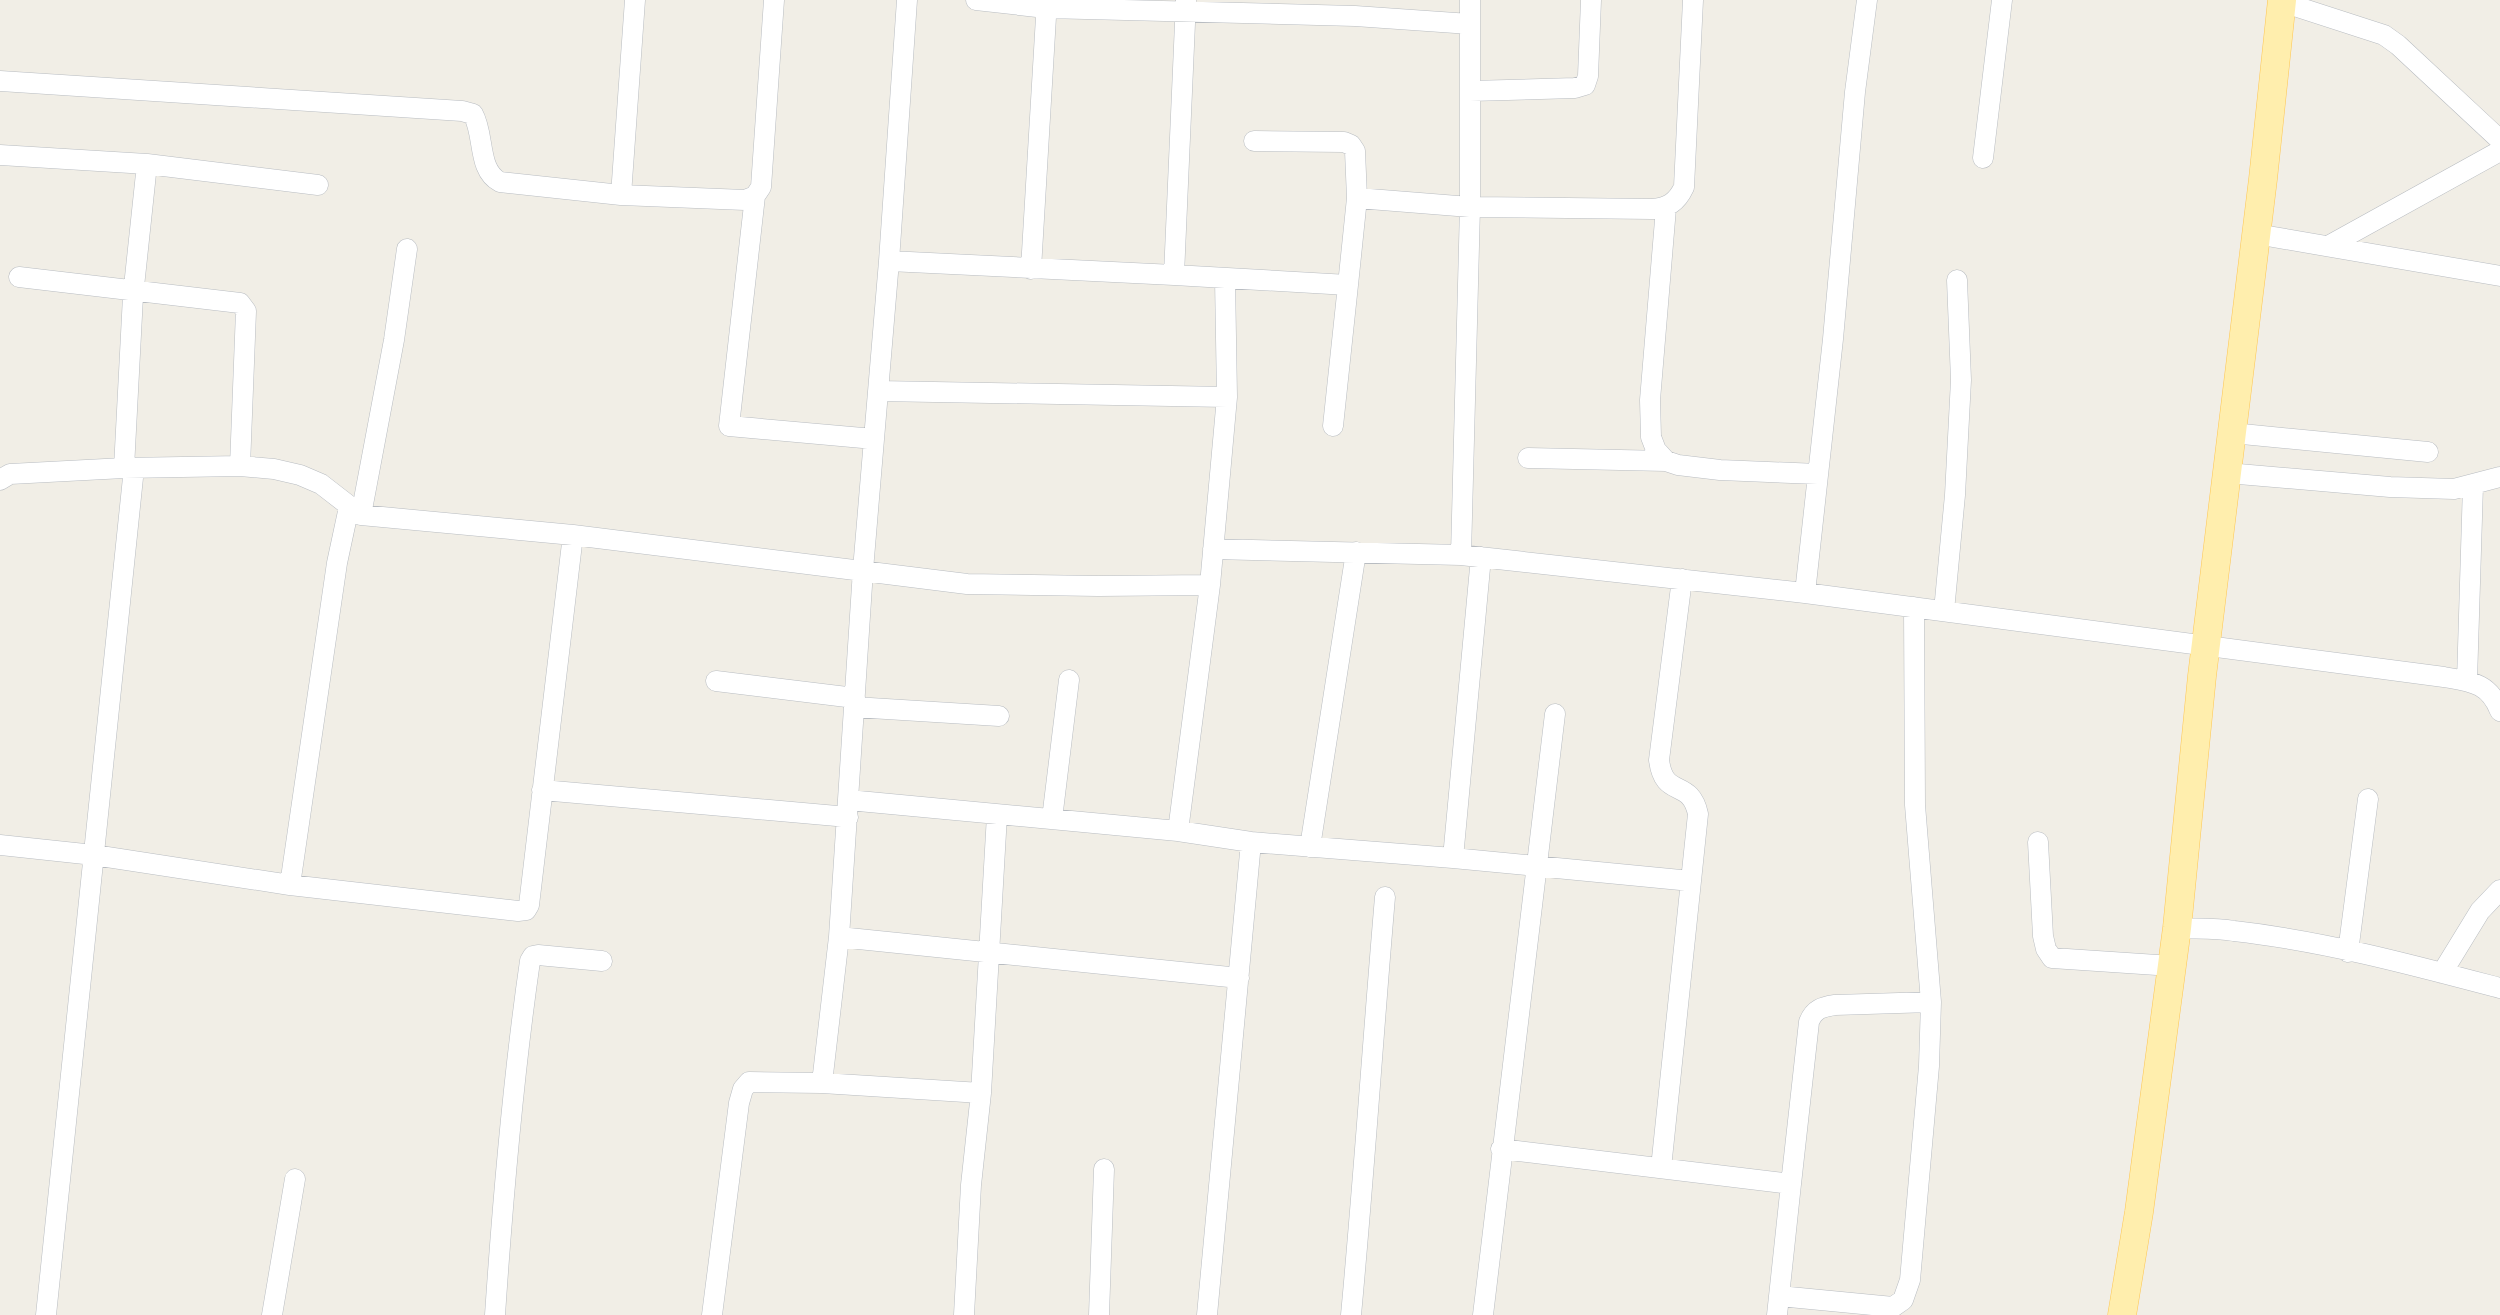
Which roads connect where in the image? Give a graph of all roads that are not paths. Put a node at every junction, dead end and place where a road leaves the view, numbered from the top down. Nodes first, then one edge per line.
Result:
1 (635, 0) edge
2 (774, 0) edge
3 (907, 0) edge
4 (976, 0) edge
5 (1470, 0) edge
6 (1591, 0) edge
7 (1693, 0) edge
8 (1868, 0) edge
9 (2002, 0) edge
10 (2282, 1) edge
11 (1047, 4) edge
12 (1186, 6) edge
13 (1470, 24) junction
14 (0, 81) edge
15 (1470, 91) junction
16 (2500, 140) edge
17 (1254, 141) dead end
18 (2500, 151) edge
19 (0, 155) edge
20 (1984, 158) dead end
21 (147, 164) junction
22 (318, 185) dead end
23 (621, 195) junction
24 (755, 196) junction
25 (1357, 198) junction
26 (1470, 207) junction
27 (1666, 208) junction
28 (2256, 234) junction
29 (2330, 245) junction
30 (407, 249) dead end
31 (889, 261) junction
32 (1031, 268) junction
33 (1174, 275) junction
34 (2500, 276) edge
35 (19, 278) dead end
36 (1225, 279) junction
37 (1957, 280) dead end
38 (1348, 284) junction
39 (134, 290) junction
40 (878, 391) junction
41 (1228, 397) junction
42 (1333, 426) dead end
43 (2232, 434) junction
44 (874, 439) junction
45 (2428, 452) dead end
46 (1528, 458) dead end
47 (1666, 461) junction
48 (240, 466) junction
49 (129, 468) junction
50 (2227, 473) junction
51 (1818, 474) junction
52 (2500, 477) edge
53 (0, 478) edge
54 (2474, 485) junction
55 (355, 511) junction
56 (573, 535) junction
57 (1213, 549) junction
58 (1356, 552) junction
59 (1462, 555) junction
60 (1482, 557) junction
61 (863, 570) junction
62 (1682, 580) junction
63 (1210, 585) junction
64 (1806, 593) junction
65 (1914, 607) junction
66 (1944, 611) junction
67 (2206, 644) junction
68 (1069, 680) dead end
69 (716, 681) dead end
70 (2467, 681) junction
71 (854, 702) junction
72 (2500, 711) edge
73 (1555, 714) dead end
74 (999, 716) dead end
75 (542, 790) junction
76 (2368, 800) dead end
77 (848, 809) junction
78 (997, 815) junction
79 (1052, 820) junction
80 (1178, 830) junction
81 (1251, 842) junction
82 (2038, 842) dead end
83 (0, 845) edge
84 (1310, 847) junction
85 (94, 855) junction
86 (1453, 858) junction
87 (1536, 866) junction
88 (1691, 881) junction
89 (290, 885) junction
90 (2500, 890) edge
91 (1385, 897) dead end
92 (2177, 928) junction
93 (839, 937) junction
94 (2348, 952) junction
95 (990, 953) junction
96 (602, 961) dead end
97 (2172, 966) junction
98 (2442, 973) junction
99 (1239, 978) junction
100 (2500, 988) edge
101 (1931, 1002) junction
102 (822, 1083) junction
103 (981, 1093) junction
104 (1501, 1149) junction
105 (1661, 1168) junction
106 (1104, 1169) dead end
107 (295, 1180) dead end
108 (1791, 1184) junction
109 (1778, 1306) edge
110 (46, 1315) edge
111 (272, 1315) edge
112 (495, 1315) edge
113 (712, 1315) edge
114 (964, 1315) edge
115 (1099, 1315) edge
116 (1208, 1315) edge
117 (1351, 1315) edge
118 (1483, 1315) edge
119 (2122, 1315) edge

1 - 23 street
2 - 24 street
3 - 31 street
4 - 11 street
5 - 13 street
6 - 15 street
7 - 27 street
8 - 51 street
9 - 20 street
10 - 16 street
10 - 28 main road
11 - 12 street
11 - 32 street
12 - 13 street
12 - 33 street
13 - 15 street
14 - 23 street
15 - 26 street
17 - 25 street
18 - 29 street
19 - 21 street
21 - 22 street
21 - 39 street
23 - 24 street
24 - 44 street
25 - 26 street
25 - 38 street
26 - 27 street
26 - 59 street
27 - 47 street
28 - 29 street
28 - 43 main road
29 - 34 street
30 - 55 street
31 - 32 street
31 - 40 street
32 - 33 street
33 - 36 street
35 - 39 street
36 - 38 street
36 - 41 street
37 - 66 street
38 - 42 street
39 - 48 street
39 - 49 street
40 - 41 street
40 - 44 street
41 - 57 street
43 - 45 street
43 - 50 main road
44 - 61 street
46 - 47 street
47 - 51 street
48 - 49 street
48 - 55 street
49 - 53 street
49 - 85 street
50 - 54 street
50 - 67 main road
51 - 64 street
52 - 54 street
54 - 70 street
55 - 56 street
55 - 89 street
56 - 61 street
56 - 75 street
57 - 58 street
57 - 63 street
58 - 59 street
58 - 84 street
59 - 60 street
60 - 62 street
60 - 86 street
61 - 63 street
61 - 71 street
62 - 64 street
62 - 88 street
63 - 80 street
64 - 65 street
65 - 66 street
65 - 101 street
66 - 67 street
67 - 70 street
67 - 92 main road
68 - 79 street
69 - 71 street
70 - 72 street
71 - 74 street
71 - 77 street
73 - 87 street
75 - 77 street
75 - 89 street
76 - 94 street
77 - 78 street
77 - 93 street
78 - 79 street
78 - 95 street
79 - 80 street
80 - 81 street
81 - 84 street
81 - 99 street
82 - 97 street
83 - 85 street
84 - 86 street
85 - 89 street
85 - 110 street
86 - 87 street
87 - 88 street
87 - 104 street
88 - 105 street
90 - 98 street
91 - 117 street
92 - 94 street
92 - 97 main road
93 - 95 street
93 - 102 street
94 - 98 street
95 - 99 street
95 - 103 street
96 - 112 street
97 - 119 main road
98 - 100 street
99 - 116 street
101 - 108 street
101 - 109 street
102 - 103 street
102 - 113 street
103 - 114 street
104 - 105 street
104 - 118 street
105 - 108 street
106 - 115 street
107 - 111 street
108 - 109 street

